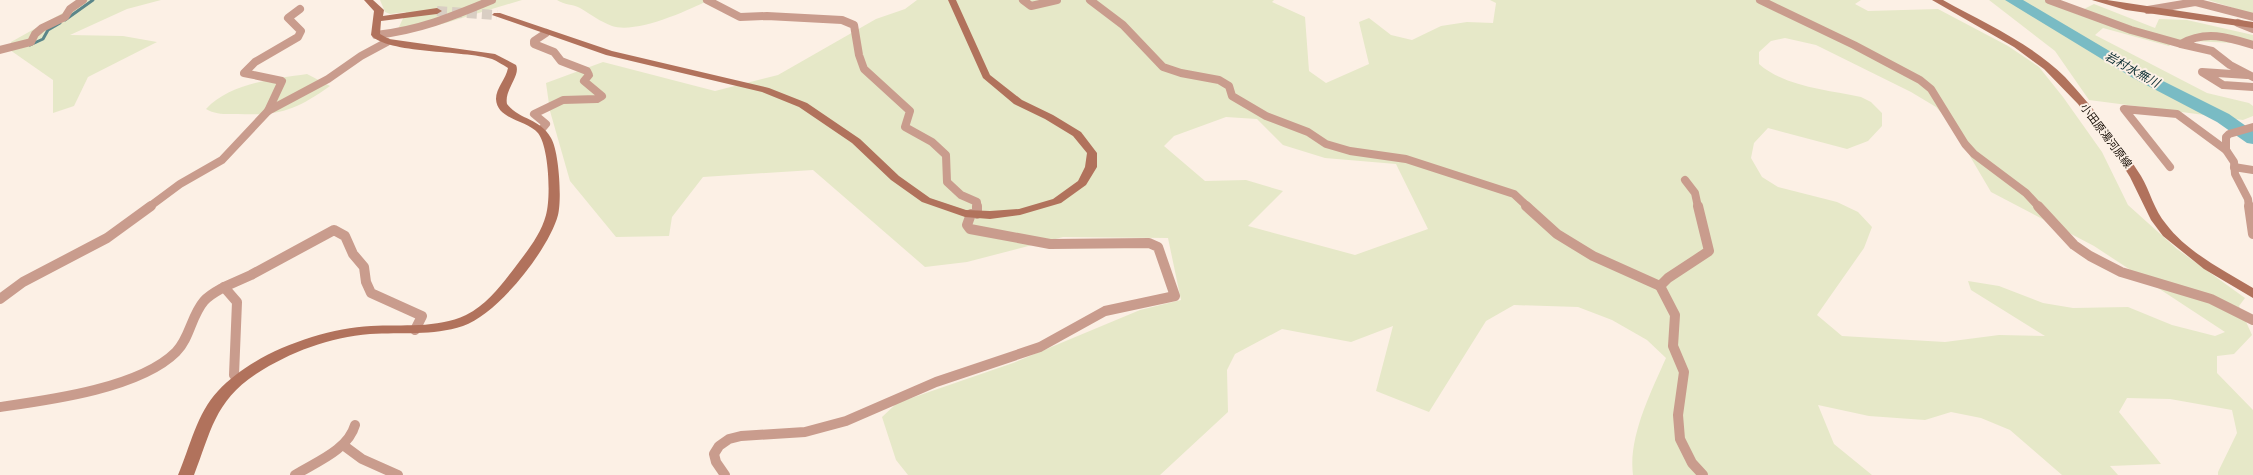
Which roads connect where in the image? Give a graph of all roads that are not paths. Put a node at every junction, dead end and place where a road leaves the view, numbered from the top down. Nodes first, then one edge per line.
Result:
1 (83, 0) edge
2 (368, 0) edge
3 (492, 0) edge
4 (707, 0) edge
5 (952, 0) edge
6 (1023, 0) edge
7 (1057, 0) edge
8 (1090, 0) edge
9 (1760, 0) edge
10 (1936, 0) edge
11 (2049, 0) edge
12 (2096, 0) edge
13 (2195, 1) edge
14 (300, 9) dead end
15 (2148, 10) junction
16 (436, 11) tunnel mouth
17 (497, 15) tunnel mouth
18 (2253, 17) edge
19 (378, 19) junction
20 (2238, 23) junction
21 (2253, 25) edge
22 (2253, 29) edge
23 (546, 33) junction
24 (376, 35) junction
25 (387, 42) junction
26 (2181, 44) junction
27 (2253, 45) edge
28 (0, 50) edge
29 (2251, 76) edge
30 (2253, 87) edge
31 (268, 112) junction
32 (2251, 127) edge
33 (541, 130) junction
34 (2226, 150) junction
35 (2170, 167) dead end
36 (2234, 167) junction
37 (2253, 170) edge
38 (1684, 180) dead end
39 (2251, 200) edge
40 (974, 214) junction
41 (2252, 219) edge
42 (2253, 234) edge
43 (1660, 286) junction
44 (224, 287) junction
45 (2253, 294) edge
46 (0, 299) edge
47 (2253, 320) edge
48 (415, 330) junction
49 (238, 380) junction
50 (0, 407) edge
51 (355, 424) dead end
52 (343, 445) junction
53 (186, 475) edge
54 (295, 475) edge
55 (398, 475) edge
56 (725, 475) edge
57 (1703, 475) edge

1 - 28 street
2 - 19 street
3 - 24 street
4 - 40 street
5 - 40 street
6 - 7 street
8 - 43 street
9 - 47 street
10 - 45 street, 小田原湯河原線
11 - 26 street
12 - 15 street
13 - 15 street
13 - 18 street
14 - 31 street
15 - 20 street
16 - 19 street
17 - 23 street
19 - 24 street
20 - 21 street
20 - 22 street
23 - 33 street
23 - 40 street
24 - 25 street
25 - 31 street
25 - 33 street
26 - 27 street
26 - 29 street
29 - 30 street
31 - 46 street
32 - 34 street
33 - 48 street
34 - 35 street
34 - 36 street
36 - 37 street
36 - 39 street
38 - 43 street
39 - 41 street
40 - 56 street
41 - 42 street
43 - 57 street
44 - 48 street
44 - 49 street
44 - 50 street
48 - 49 street
49 - 53 street
51 - 52 street
52 - 54 street
52 - 55 street

